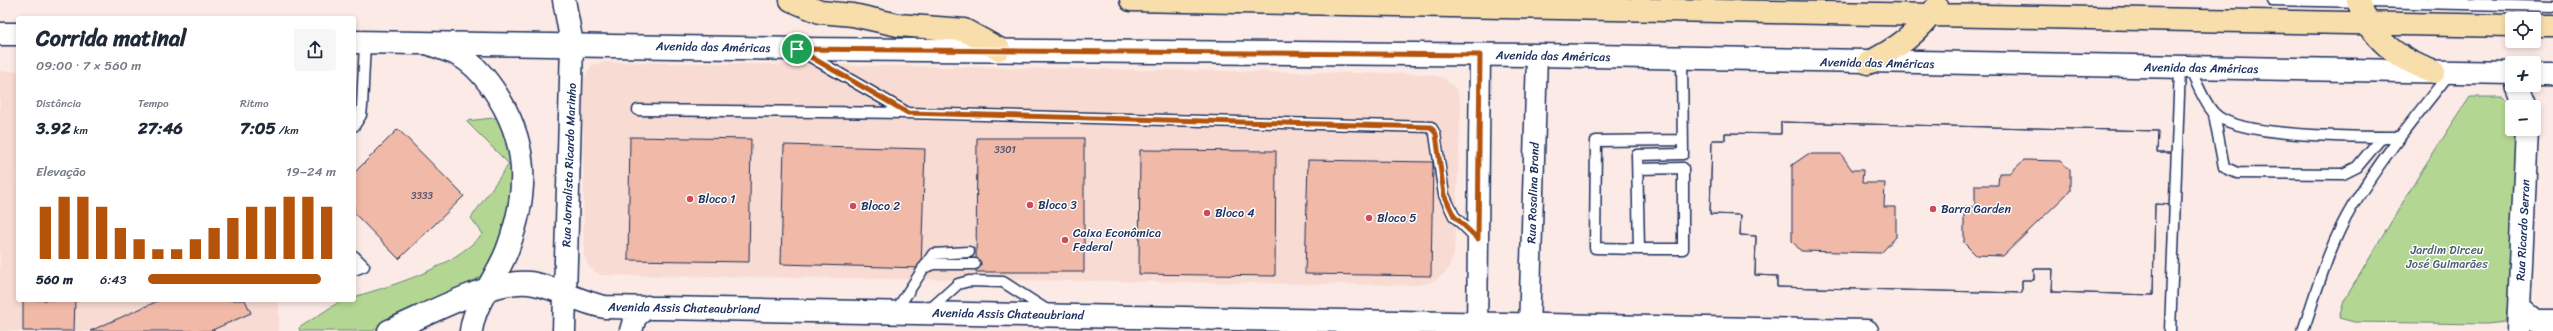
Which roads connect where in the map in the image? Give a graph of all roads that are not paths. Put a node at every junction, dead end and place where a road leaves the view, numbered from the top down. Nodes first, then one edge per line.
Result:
1 (564, 0) edge
2 (791, 0) edge
3 (1131, 0) edge
4 (2272, 0) edge
5 (2358, 1) edge
6 (2553, 6) edge
7 (1936, 7) edge
8 (2368, 22) junction
9 (2505, 26) edge
10 (2541, 26) edge
11 (2553, 26) edge
12 (0, 34) edge
13 (16, 34) edge
14 (360, 42) edge
15 (426, 43) junction
16 (572, 44) junction
17 (797, 49) junction
18 (998, 49) junction
19 (1480, 55) junction
20 (1537, 56) junction
21 (1682, 60) junction
22 (1868, 63) junction
23 (2184, 68) junction
24 (2442, 72) junction
25 (2541, 74) edge
26 (2553, 74) edge
27 (2505, 77) edge
28 (638, 110) dead end
29 (908, 113) junction
30 (2214, 114) junction
31 (356, 123) edge
32 (2527, 136) edge
33 (2382, 137) junction
34 (2400, 137) junction
35 (1682, 140) junction
36 (1638, 169) junction
37 (1478, 239) junction
38 (1639, 249) junction
39 (970, 252) dead end
40 (356, 258) edge
41 (975, 264) dead end
42 (923, 268) junction
43 (356, 269) edge
44 (486, 289) junction
45 (564, 296) junction
46 (648, 307) junction
47 (2519, 308) junction
48 (895, 312) junction
49 (927, 312) junction
50 (1055, 315) junction
51 (2553, 321) edge
52 (1329, 325) edge
53 (1477, 327) edge
54 (1529, 327) edge
55 (389, 331) edge
56 (471, 331) edge
57 (564, 331) edge
58 (631, 331) edge
59 (1867, 331) edge
60 (2170, 331) edge
61 (2303, 331) edge
62 (2518, 331) edge

1 - 16 street, Rua Jornalista Ricardo Marinho
2 - 18 highway
3 - 7 highway
4 - 5 lane
5 - 6 lane
5 - 8 highway
7 - 8 highway
7 - 22 highway
8 - 9 highway
8 - 24 highway
10 - 11 highway
12 - 13 street
14 - 15 street, Avenida das Américas
14 - 31 lane
15 - 16 street, Avenida das Américas
15 - 44 street
16 - 17 street, Avenida das Américas
16 - 45 street, Rua Jornalista Ricardo Marinho
17 - 18 street, Avenida das Américas
17 - 29 lane
18 - 19 street, Avenida das Américas
19 - 20 street, Avenida das Américas
19 - 37 street
20 - 21 street, Avenida das Américas
20 - 54 street, Rua Rosalina Brand
21 - 22 street, Avenida das Américas
21 - 35 lane
22 - 23 street, Avenida das Américas
23 - 24 street, Avenida das Américas
23 - 30 lane
23 - 60 lane
24 - 27 street, Avenida das Américas
24 - 34 lane
25 - 26 street
28 - 29 lane
29 - 37 lane
30 - 33 lane
30 - 33 lane
32 - 47 street, Rua Ricardo Serran
33 - 34 lane
34 - 61 lane
35 - 36 lane
35 - 38 lane
36 - 38 lane
36 - 38 lane
37 - 53 street
39 - 42 lane
40 - 43 lane
41 - 42 lane
42 - 48 lane
44 - 45 street, Avenida Assis Chateaubriand
44 - 55 street, Avenida Assis Chateaubriand
44 - 56 street
45 - 46 street, Avenida Assis Chateaubriand
45 - 57 street, Rua Jornalista Ricardo Marinho
46 - 48 street, Avenida Assis Chateaubriand
46 - 58 street
47 - 51 street
47 - 62 street, Rua Ricardo Serran
48 - 49 street, Avenida Assis Chateaubriand
49 - 50 street, Avenida Assis Chateaubriand
49 - 50 lane
50 - 52 street, Avenida Assis Chateaubriand
52 - 53 street, Avenida Assis Chateaubriand
53 - 54 street, Avenida Assis Chateaubriand
54 - 59 street, Avenida Assis Chateaubriand

